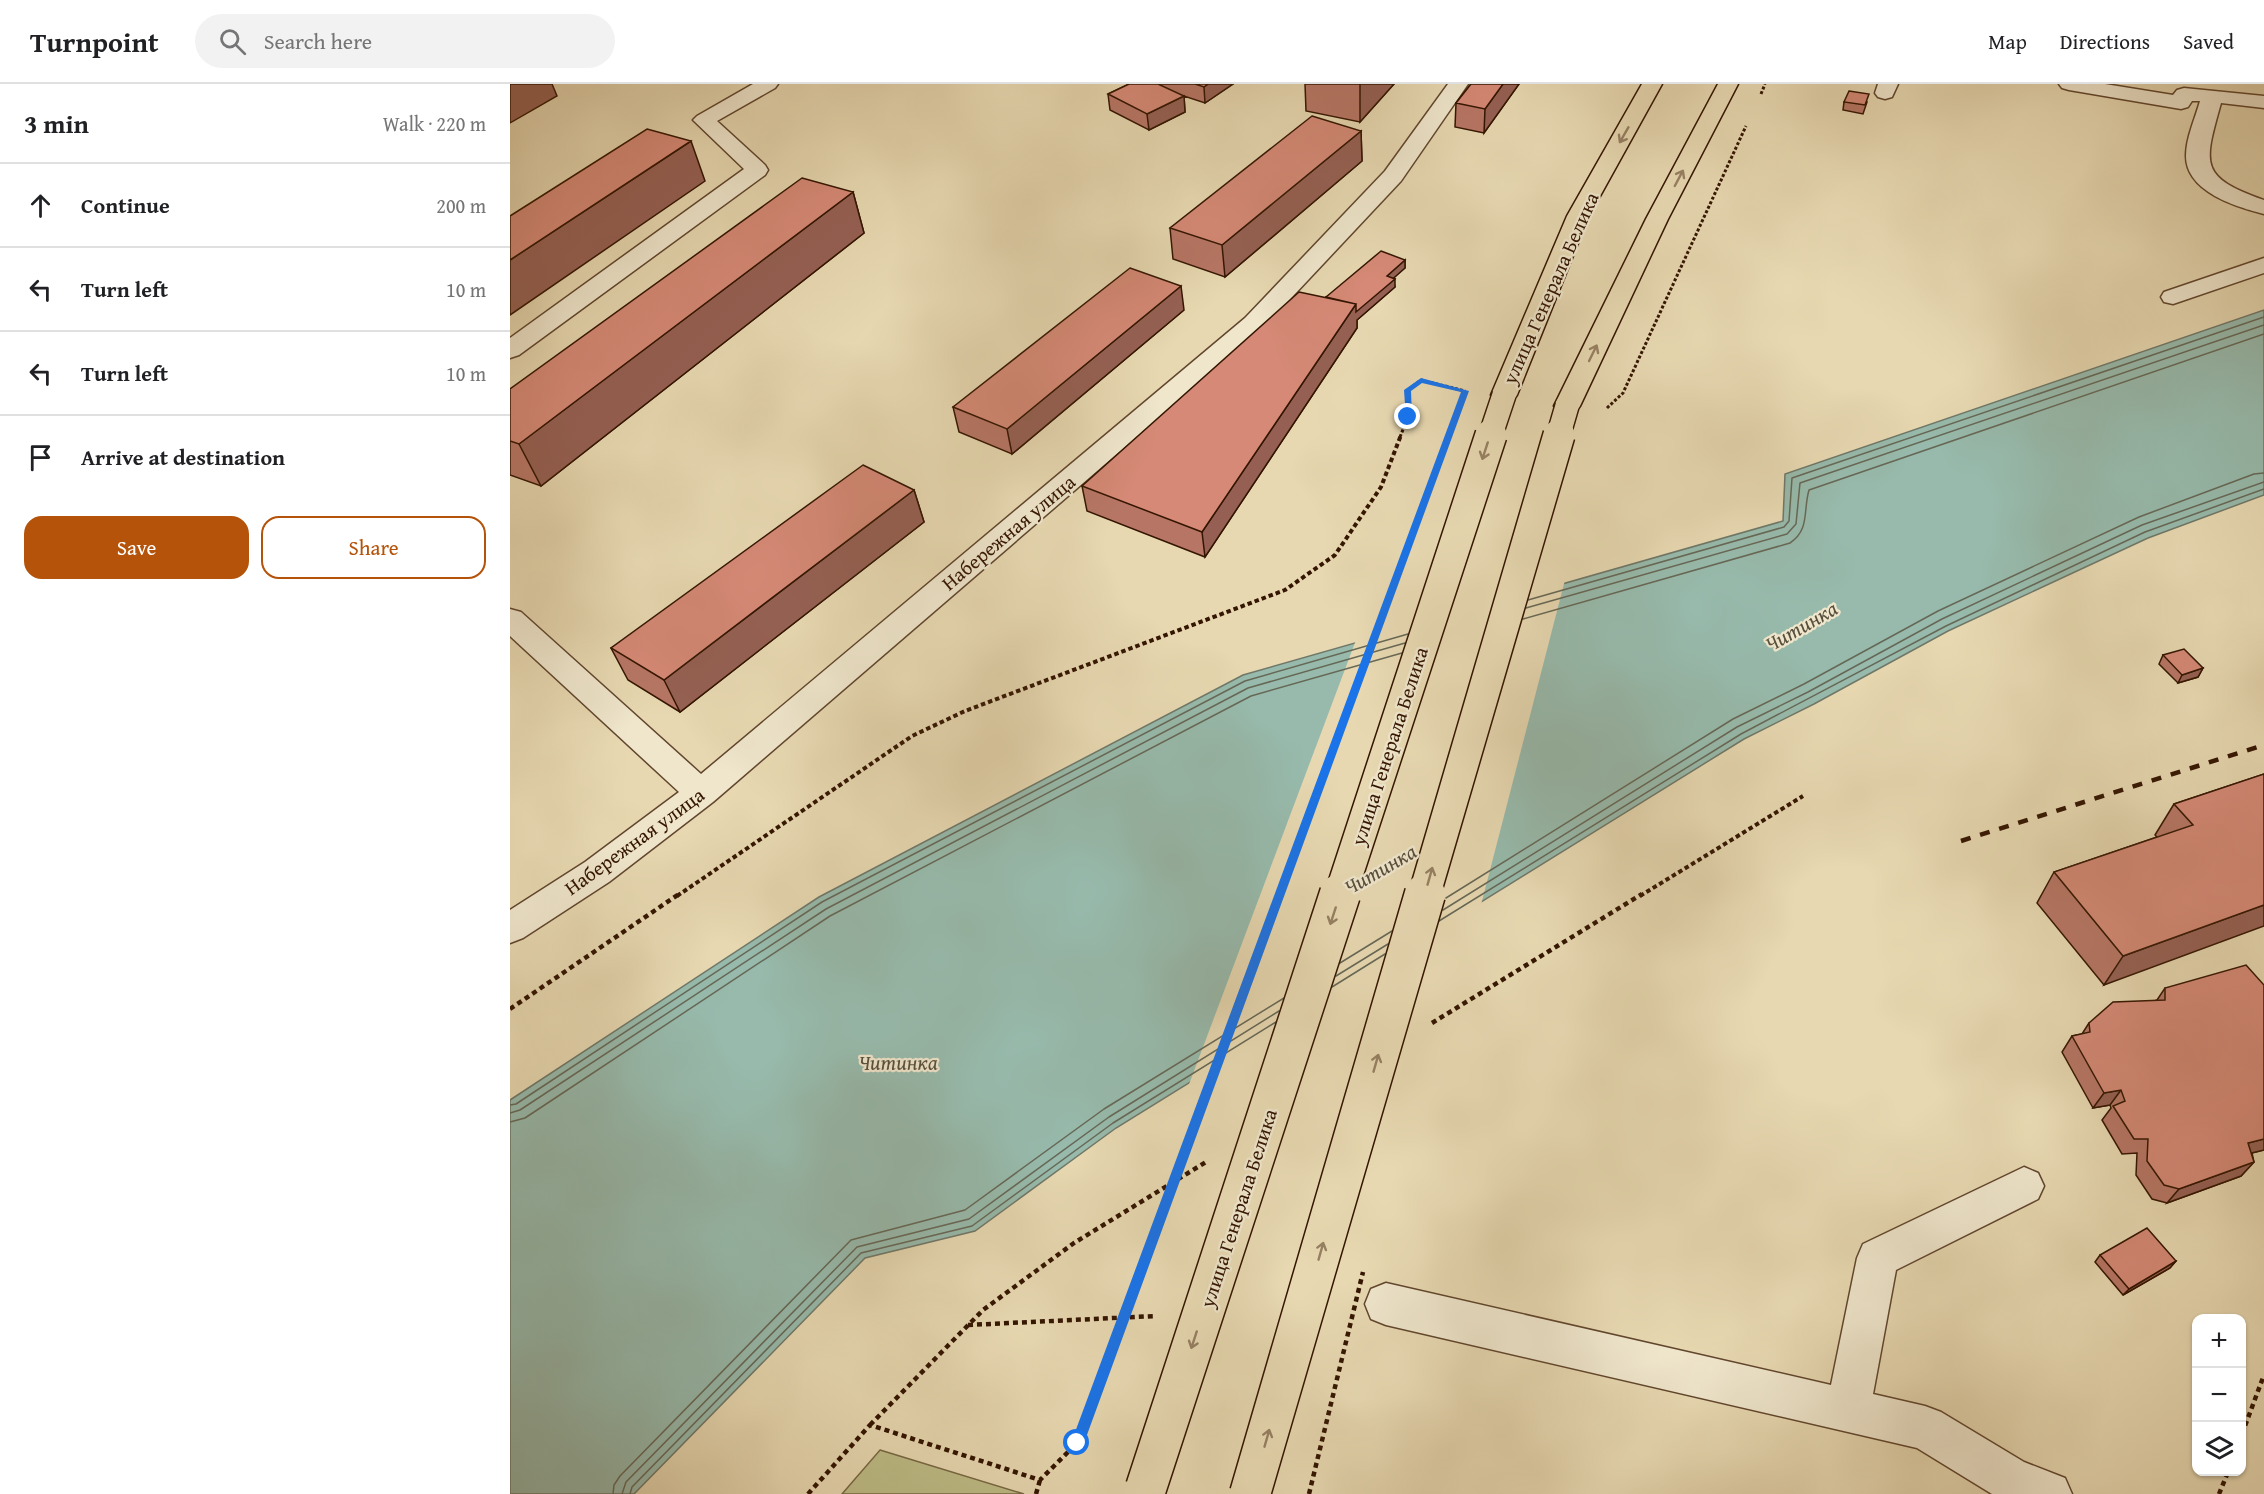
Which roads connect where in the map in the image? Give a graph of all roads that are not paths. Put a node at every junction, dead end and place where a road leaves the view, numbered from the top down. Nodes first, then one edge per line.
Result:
1 (768, 84) edge
2 (1458, 84) edge
3 (1652, 84) edge
4 (1728, 84) edge
5 (2069, 84) edge
6 (2212, 96) junction
7 (2264, 102) edge
8 (2264, 207) edge
9 (2264, 264) edge
10 (2173, 297) dead end
11 (510, 350) edge
12 (510, 619) edge
13 (701, 793) junction
14 (510, 928) edge
15 (2024, 1186) dead end
16 (1386, 1304) dead end
17 (1848, 1411) junction
18 (1145, 1491) edge
19 (1250, 1494) edge
20 (2049, 1494) edge

1 - 11 street
2 - 13 street, Набережная улица
3 -> 18 main road, улица Генерала Белика, bridge
19 -> 4 main road, bridge
5 - 6 street
6 - 7 street
6 - 8 street
9 - 10 street
12 - 13 street
13 - 14 street, Набережная улица
15 - 17 street
16 - 17 street
17 - 20 street

